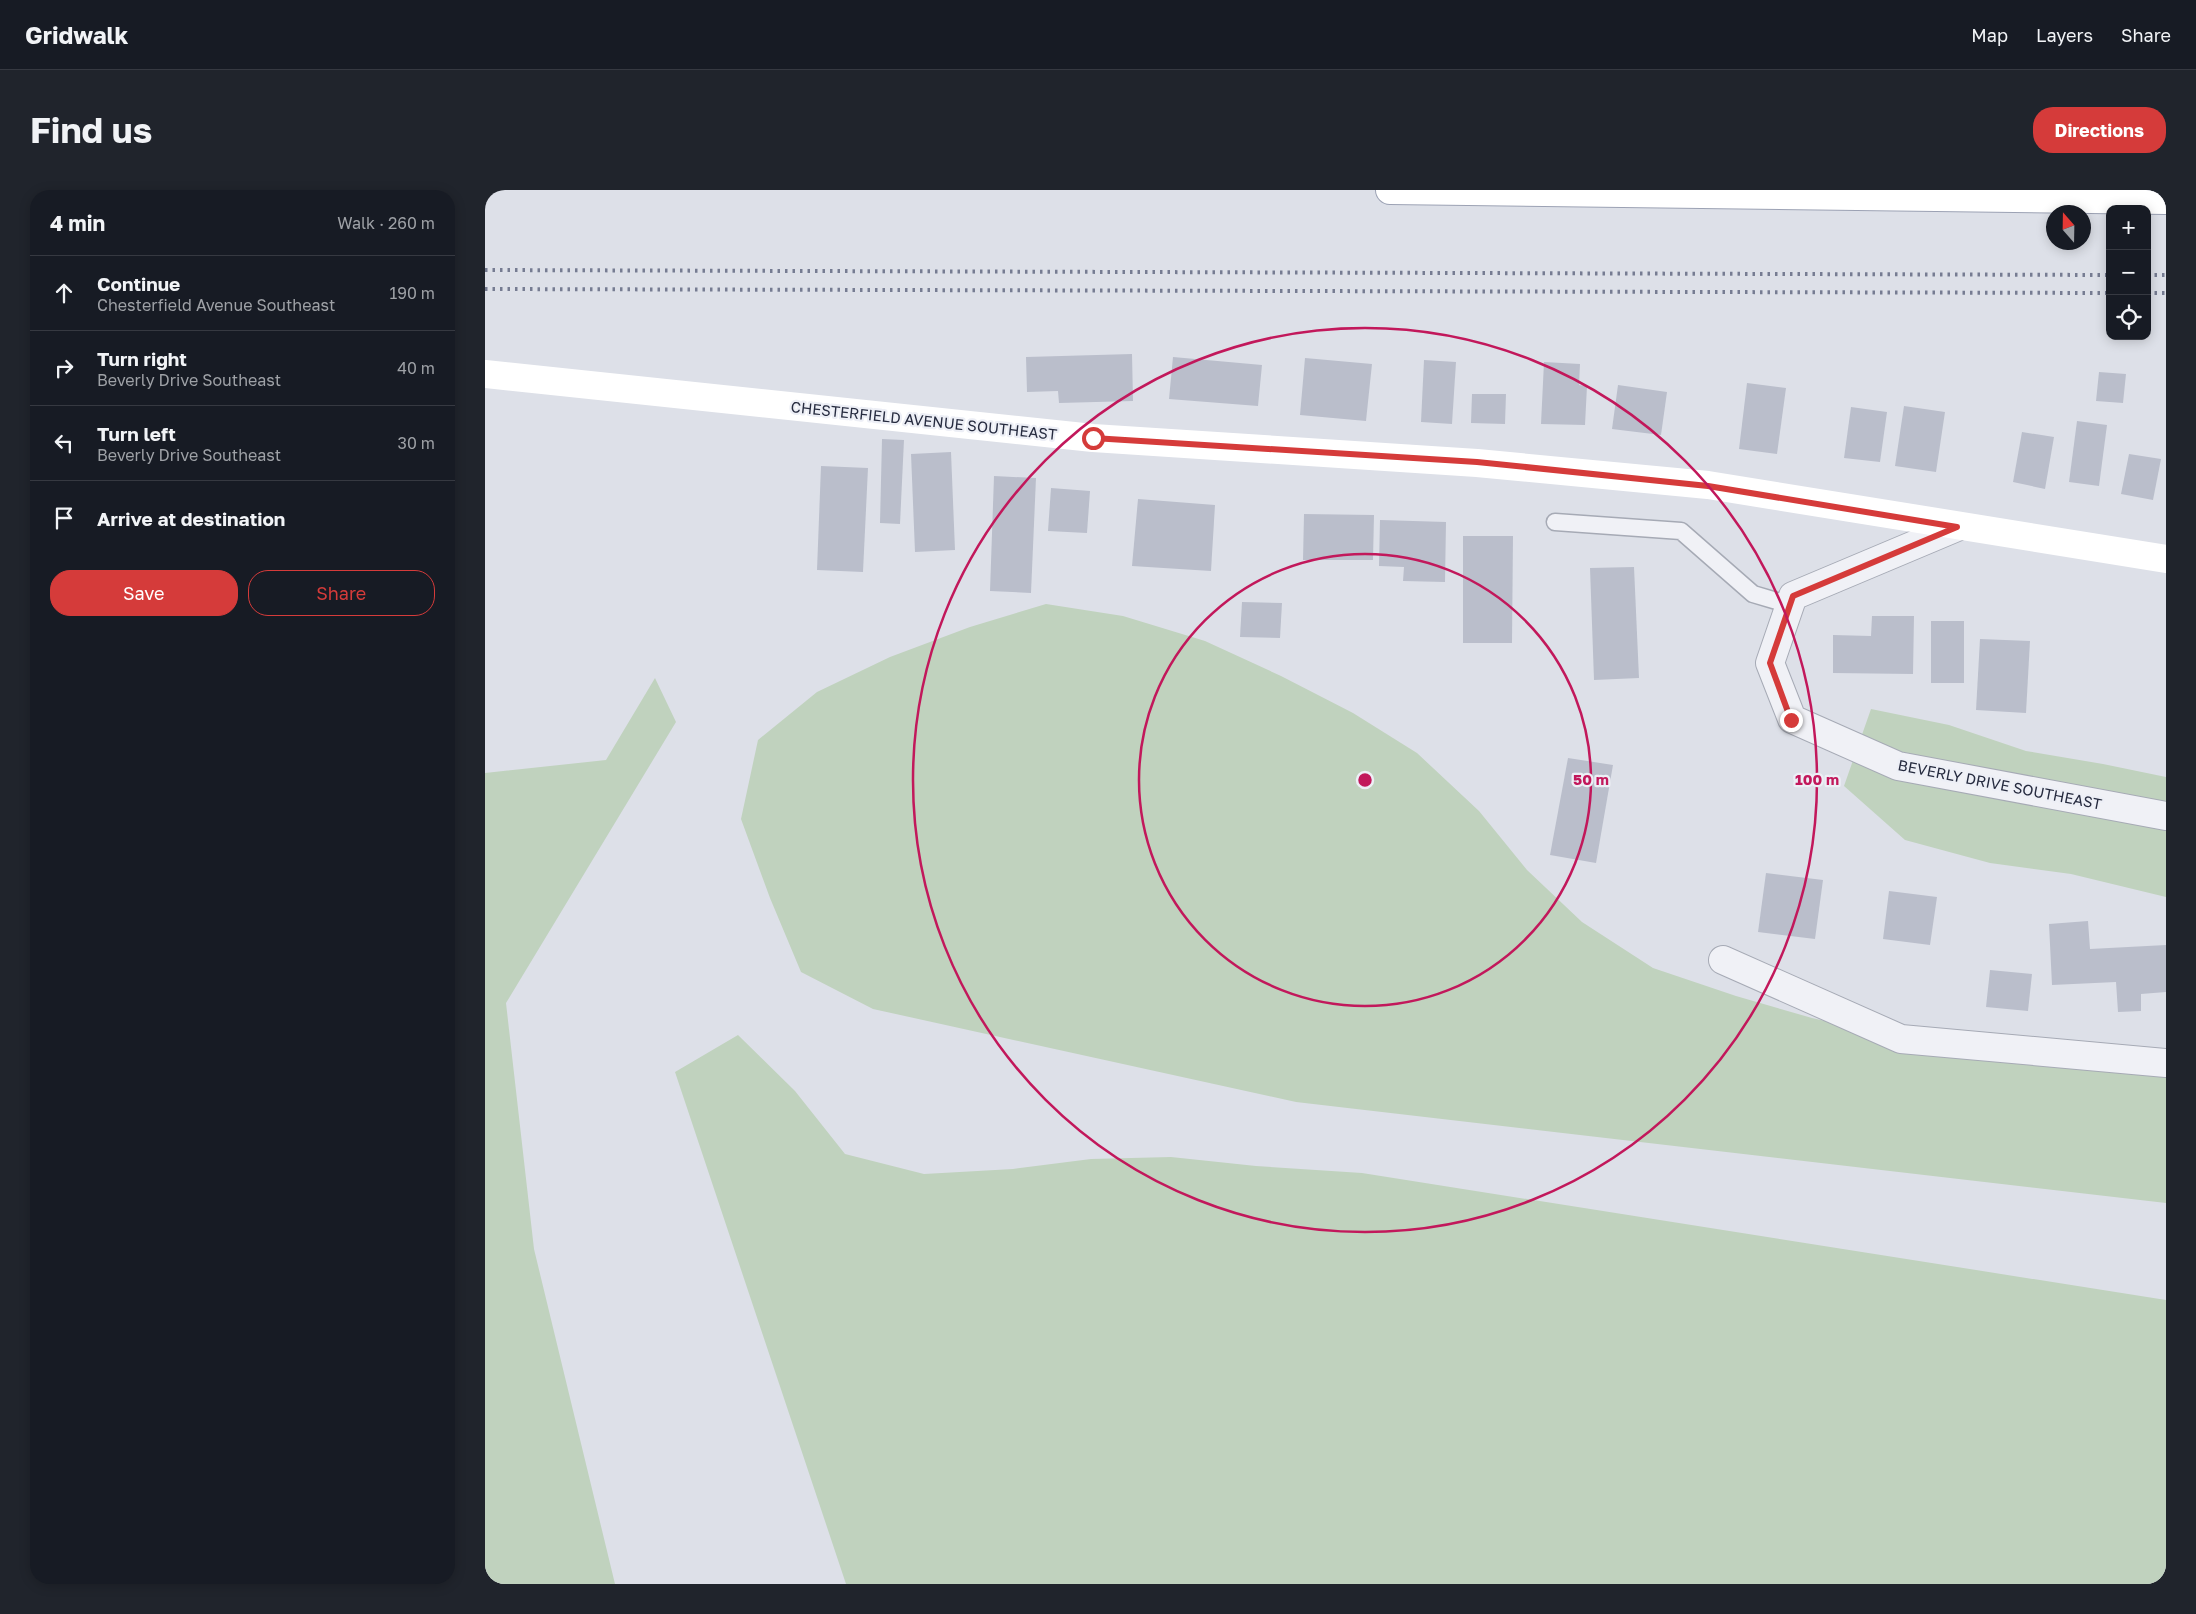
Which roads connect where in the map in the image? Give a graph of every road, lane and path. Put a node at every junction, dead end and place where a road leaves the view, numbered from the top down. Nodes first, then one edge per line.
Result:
1 (1390, 190) edge
2 (2166, 200) edge
3 (485, 374) edge
4 (1555, 522) dead end
5 (1957, 527) junction
6 (2166, 559) edge
7 (1790, 604) junction
8 (2166, 816) edge
9 (1723, 960) dead end
10 (2166, 1064) edge

1 - 2 street
3 - 5 street, CHESTERFIELD AVENUE SOUTHEAST
4 - 7 lane
5 - 6 street, CHESTERFIELD AVENUE SOUTHEAST
5 - 7 street
7 - 8 street, BEVERLY DRIVE SOUTHEAST
9 - 10 street

